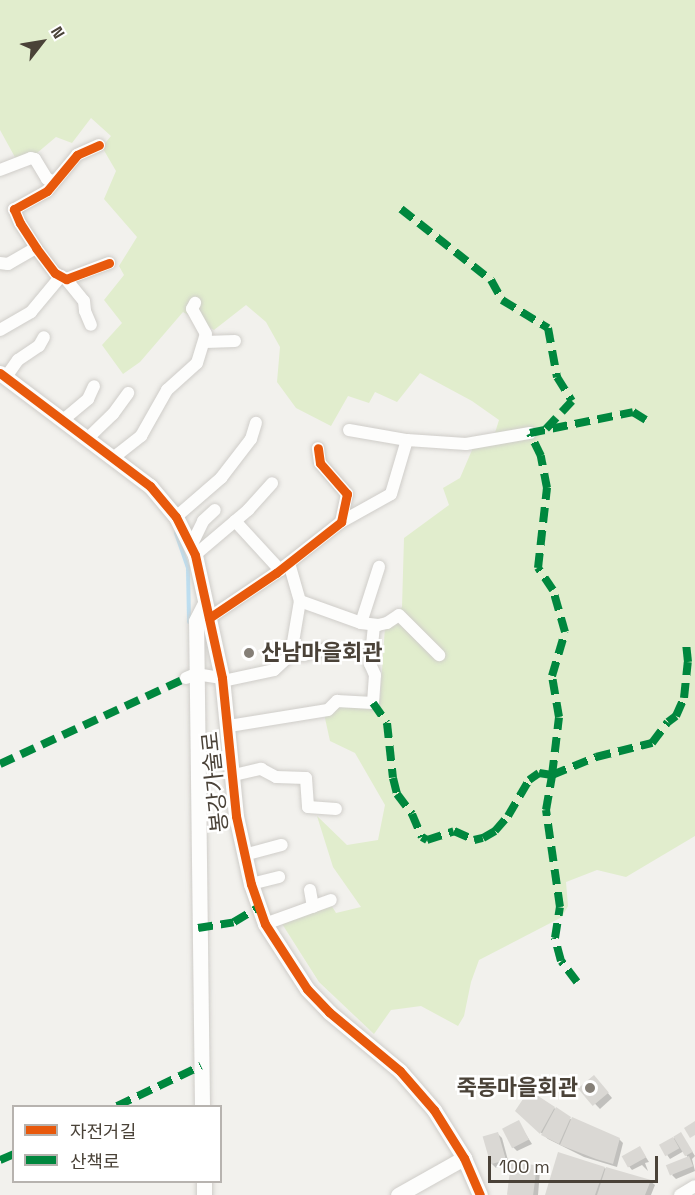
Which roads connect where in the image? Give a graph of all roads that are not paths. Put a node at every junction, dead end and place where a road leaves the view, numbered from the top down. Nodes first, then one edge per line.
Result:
1 (99, 145) dead end
2 (0, 170) edge
3 (53, 181) junction
4 (36, 248) junction
5 (0, 263) edge
6 (109, 263) dead end
7 (63, 277) junction
8 (195, 303) dead end
9 (91, 325) dead end
10 (0, 330) edge
11 (44, 337) dead end
12 (235, 341) dead end
13 (206, 342) junction
14 (3, 375) edge
15 (94, 386) dead end
16 (128, 393) dead end
17 (63, 420) junction
18 (256, 423) dead end
19 (349, 430) dead end
20 (530, 433) dead end
21 (88, 438) junction
22 (406, 440) junction
23 (318, 448) dead end
24 (113, 458) junction
25 (272, 483) dead end
26 (215, 510) dead end
27 (176, 517) junction
28 (235, 521) junction
29 (341, 522) junction
30 (193, 551) junction
31 (284, 566) junction
32 (380, 567) dead end
33 (300, 601) junction
34 (207, 611) junction
35 (361, 622) junction
36 (376, 625) junction
37 (327, 649) dead end
38 (291, 654) junction
39 (439, 655) dead end
40 (192, 676) junction
41 (223, 680) junction
42 (229, 726) junction
43 (234, 775) junction
44 (336, 809) dead end
45 (282, 844) dead end
46 (244, 855) junction
47 (279, 877) dead end
48 (251, 884) junction
49 (310, 890) dead end
50 (331, 900) dead end
51 (313, 907) junction
52 (265, 924) junction
53 (202, 1105) edge
54 (464, 1158) junction
55 (695, 1186) edge
56 (398, 1195) edge
57 (480, 1195) edge
58 (680, 1195) edge

1 - 3 street
2 - 3 street
3 - 4 street
4 - 5 street
4 - 7 street
6 - 7 street
7 - 9 street
7 - 10 street
8 - 13 street
11 - 14 street
12 - 13 street
13 - 24 street
14 - 17 street, 봉강가술로
15 - 17 street
16 - 21 street
17 - 21 street, 봉강가술로
18 - 27 street
19 - 22 street
20 - 22 street
21 - 24 street, 봉강가술로
22 - 29 street
23 - 29 street
24 - 27 street, 봉강가술로
25 - 28 street
26 - 30 street
27 - 30 street, 봉강가술로
28 - 30 street
28 - 31 street
29 - 31 street
30 - 34 street, 봉강가술로
31 - 33 street
31 - 34 street
32 - 35 street
33 - 35 street
33 - 38 street
34 - 40 street, 봉강가술로
34 - 41 street, 봉강가술로
35 - 36 street
36 - 39 street
36 - 42 street
37 - 38 street
38 - 41 street
40 - 41 street
40 - 53 street, 봉강가술로
41 - 42 street, 봉강가술로
42 - 43 street, 봉강가술로
43 - 44 street, 봉강가술로
43 - 46 street, 봉강가술로
45 - 46 street
46 - 48 street, 봉강가술로
47 - 48 street
48 - 52 street, 봉강가술로
49 - 51 street
50 - 51 street
51 - 52 street
52 - 54 street, 봉강가술로
54 - 56 street
54 - 57 street, 봉강가술로
55 - 58 street

